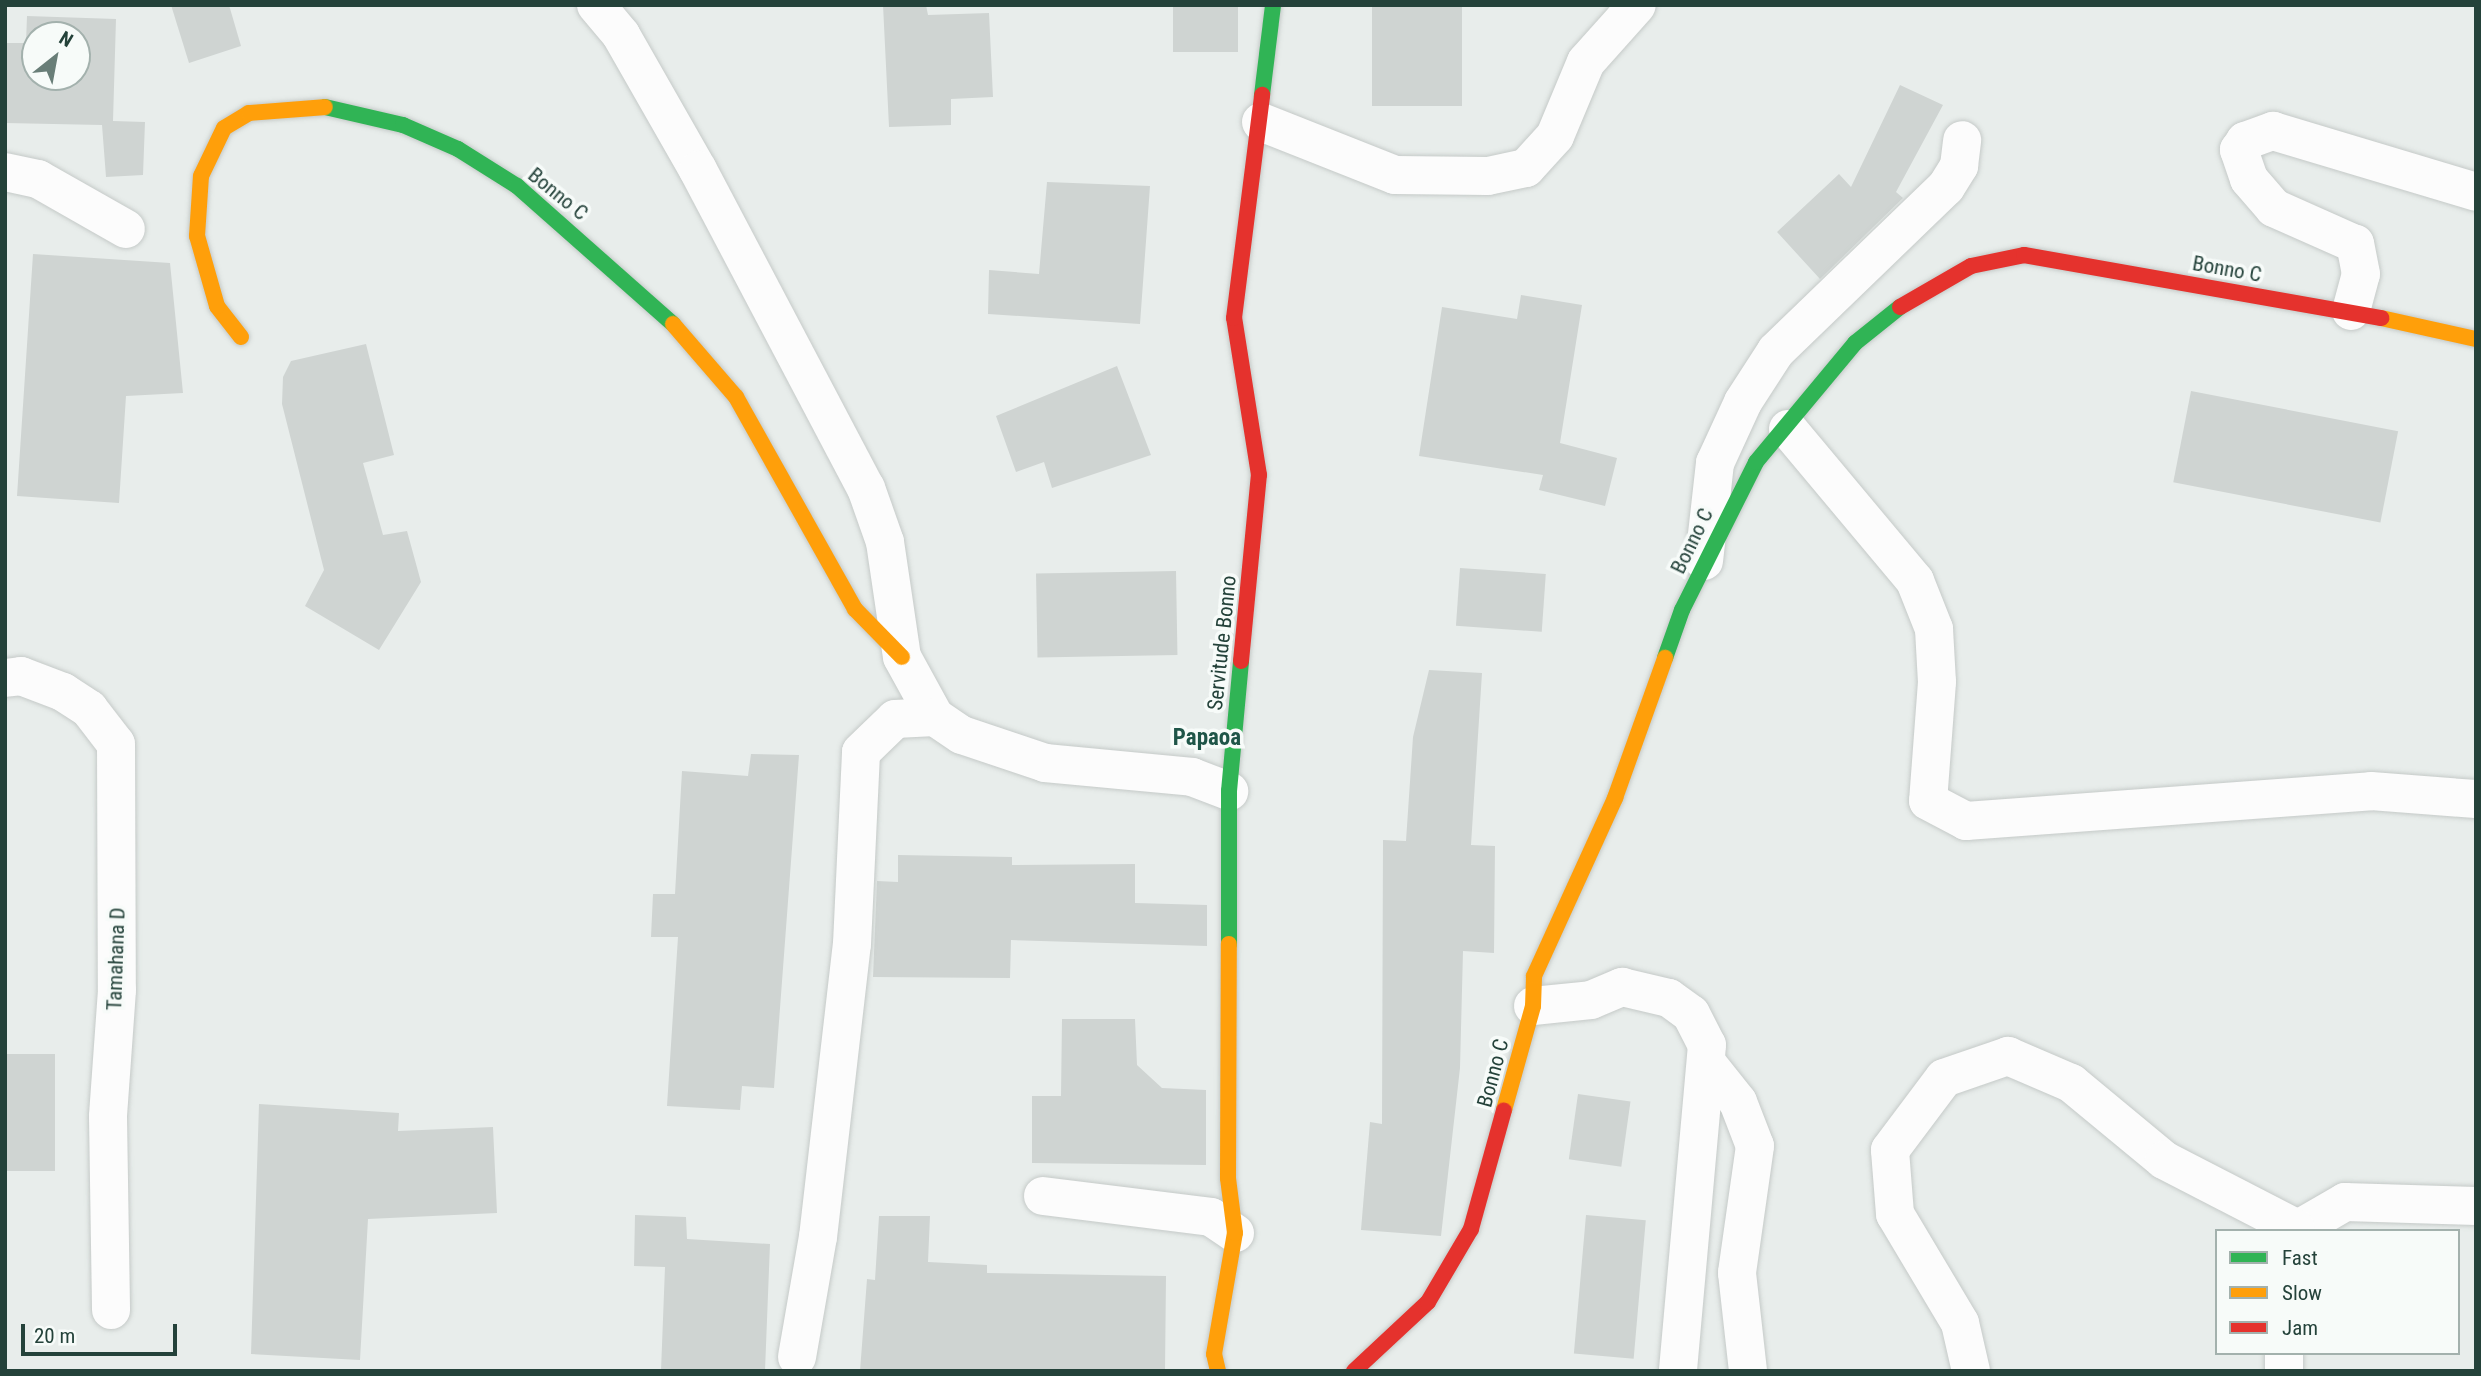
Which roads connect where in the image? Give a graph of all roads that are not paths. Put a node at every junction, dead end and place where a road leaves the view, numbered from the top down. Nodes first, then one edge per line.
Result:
1 (596, 5) edge
2 (1273, 5) edge
3 (1637, 5) edge
4 (1261, 122) junction
5 (1962, 140) dead end
6 (5, 172) edge
7 (2476, 192) edge
8 (126, 229) dead end
9 (2351, 311) junction
10 (241, 337) dead end
11 (2476, 339) edge
12 (1788, 429) junction
13 (1703, 561) junction
14 (902, 657) junction
15 (5, 678) edge
16 (934, 717) junction
17 (1229, 791) junction
18 (2476, 799) edge
19 (1533, 1006) junction
20 (1706, 1062) junction
21 (1043, 1196) dead end
22 (2476, 1206) edge
23 (2295, 1229) edge
24 (1235, 1233) junction
25 (111, 1310) dead end
26 (797, 1357) dead end
27 (1218, 1371) edge
28 (1354, 1371) edge
29 (1678, 1371) edge
30 (1748, 1371) edge
31 (1971, 1371) edge

1 - 14 street
2 - 4 street, Servitude Bonno
3 - 4 street
4 - 17 street, Servitude Bonno
5 - 13 street
6 - 8 street
7 - 9 street
9 - 11 street, Bonno C
9 - 12 street, Bonno C
10 - 14 street, Bonno C
12 - 13 street, Bonno C
12 - 18 street
13 - 19 street, Bonno C
14 - 16 street
15 - 25 street, Tamahana D
16 - 17 street
16 - 26 street
17 - 24 street, Servitude Bonno
19 - 20 street
19 - 28 street, Bonno C
20 - 29 street
20 - 30 street
21 - 24 street
22 - 23 street
23 - 31 street
24 - 27 street, Servitude Bonno

